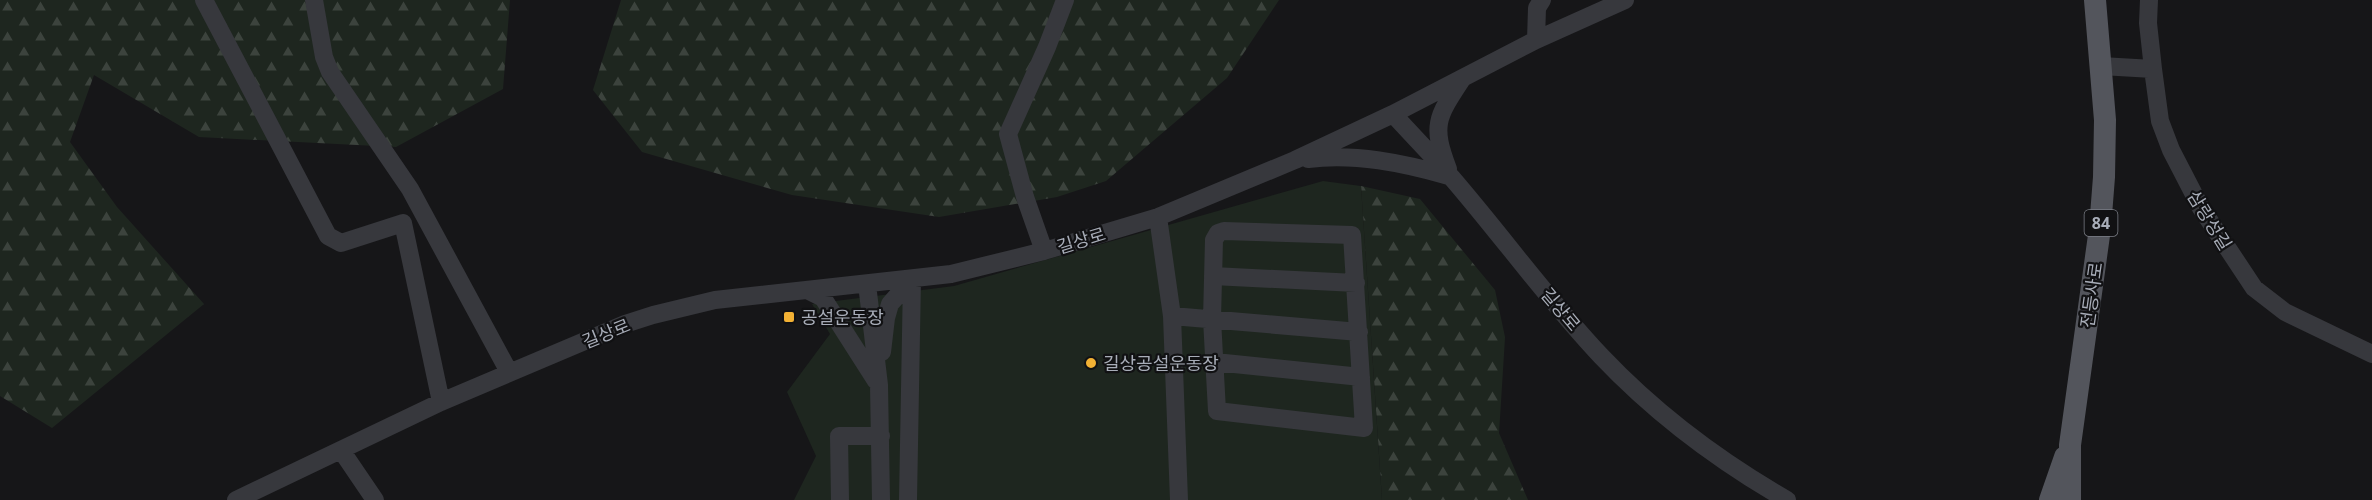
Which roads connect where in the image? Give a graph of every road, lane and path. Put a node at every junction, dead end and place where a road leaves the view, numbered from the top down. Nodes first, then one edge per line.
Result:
1 (204, 0) edge
2 (314, 0) edge
3 (1065, 0) edge
4 (1542, 0) edge
5 (1625, 0) edge
6 (2095, 0) edge
7 (2149, 0) edge
8 (1536, 40) junction
9 (2101, 66) junction
10 (2153, 69) junction
11 (1464, 77) junction
12 (1393, 114) junction
13 (1295, 160) junction
14 (1451, 176) junction
15 (1158, 217) junction
16 (1044, 251) junction
17 (1213, 276) junction
18 (912, 279) junction
19 (1356, 283) junction
20 (867, 284) junction
21 (807, 290) junction
22 (1172, 316) junction
23 (1212, 319) junction
24 (1359, 332) junction
25 (2372, 354) edge
26 (1215, 362) junction
27 (509, 372) junction
28 (1361, 377) junction
29 (879, 385) junction
30 (441, 402) junction
31 (881, 436) junction
32 (2070, 445) junction
33 (341, 450) junction
34 (236, 500) edge
35 (375, 500) edge
36 (840, 500) edge
37 (881, 500) edge
38 (908, 500) edge
39 (1179, 500) edge
40 (1788, 500) edge
41 (2050, 500) edge
42 (2070, 500) edge

1 - 30 street
2 - 27 street
3 - 16 street
4 - 8 street
5 - 8 street
6 - 9 main road, 전등사로 / 84
7 - 10 street, 삼랑성길
8 - 11 street
9 - 10 street
9 - 32 main road, 전등사로 / 84
10 - 25 street, 삼랑성길
11 - 12 street
11 - 14 street
12 - 13 street, 길상로
12 - 14 street, 길상로
13 - 14 street
13 - 15 street, 길상로
14 - 40 street, 길상로
15 - 16 street, 길상로
15 - 22 street
16 - 18 street, 길상로
17 - 19 street
17 - 19 street
17 - 23 street
18 - 20 street, 길상로
18 - 29 street
18 - 38 street
19 - 24 street
20 - 21 street, 길상로
20 - 29 street
21 - 27 street, 길상로
21 - 29 street
22 - 23 street
22 - 39 street
23 - 24 street
23 - 26 street
24 - 28 street
26 - 28 street
26 - 28 street
27 - 30 street, 길상로
29 - 31 street
30 - 33 street, 길상로
31 - 36 street
31 - 37 street
32 - 41 main road, 전등사로 / 84
32 - 42 main road, 전등사로 / 84
33 - 34 street, 길상로
33 - 35 street

